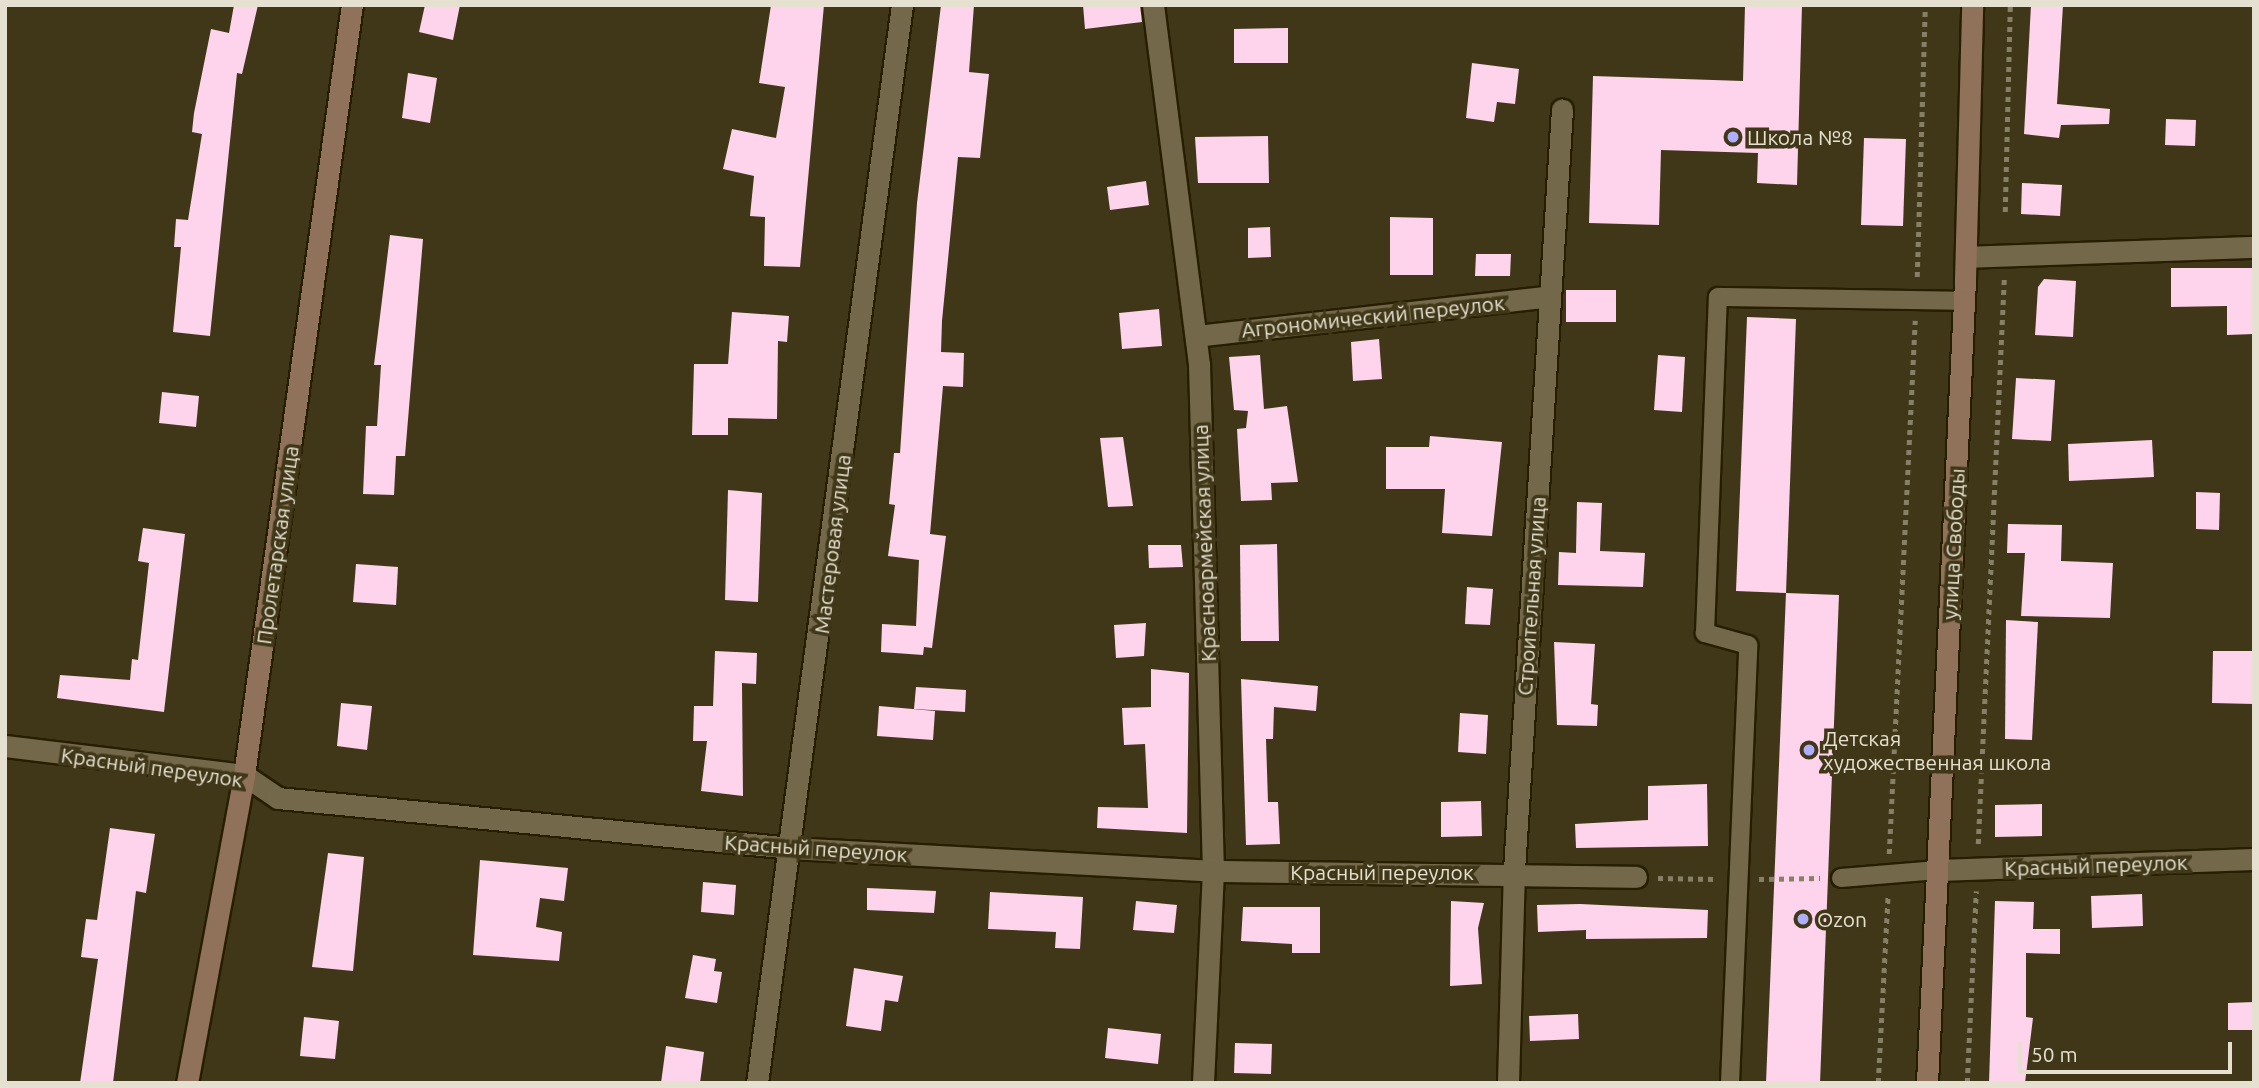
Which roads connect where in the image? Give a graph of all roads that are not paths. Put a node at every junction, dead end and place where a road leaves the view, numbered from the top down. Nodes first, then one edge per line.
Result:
1 (352, 5) edge
2 (902, 5) edge
3 (1153, 5) edge
4 (1972, 5) edge
5 (1562, 110) dead end
6 (2254, 247) edge
7 (1966, 257) junction
8 (1550, 296) junction
9 (1964, 301) junction
10 (1196, 336) junction
11 (5, 746) edge
12 (244, 775) junction
13 (792, 848) junction
14 (2254, 859) edge
15 (1938, 870) junction
16 (1213, 871) junction
17 (1514, 874) junction
18 (1636, 877) dead end
19 (1841, 878) dead end
20 (187, 1083) edge
21 (757, 1083) edge
22 (1203, 1083) edge
23 (1508, 1083) edge
24 (1730, 1083) edge
25 (1927, 1083) edge

1 - 12 street, Пролетарская улица
2 - 13 street, Мастеровая улица
3 - 10 street, Красноармейская улица
4 - 7 street, улица Свободы
5 - 8 street, Строительная улица
6 - 7 street
7 - 9 street, улица Свободы
8 - 10 street, Агрономический переулок
8 - 17 street, Строительная улица
9 - 15 street, улица Свободы
9 - 24 lane
10 - 16 street, Красноармейская улица
11 - 12 street, Красный переулок
12 - 13 street, Красный переулок
12 - 20 street, Пролетарская улица
13 - 16 street, Красный переулок
13 - 21 street, Мастеровая улица
14 - 15 street, Красный переулок
15 - 19 lane
15 - 25 street, улица Свободы
16 - 17 street, Красный переулок
16 - 22 street, Красноармейская улица
17 - 18 street, Красный переулок
17 - 23 street, Строительная улица

